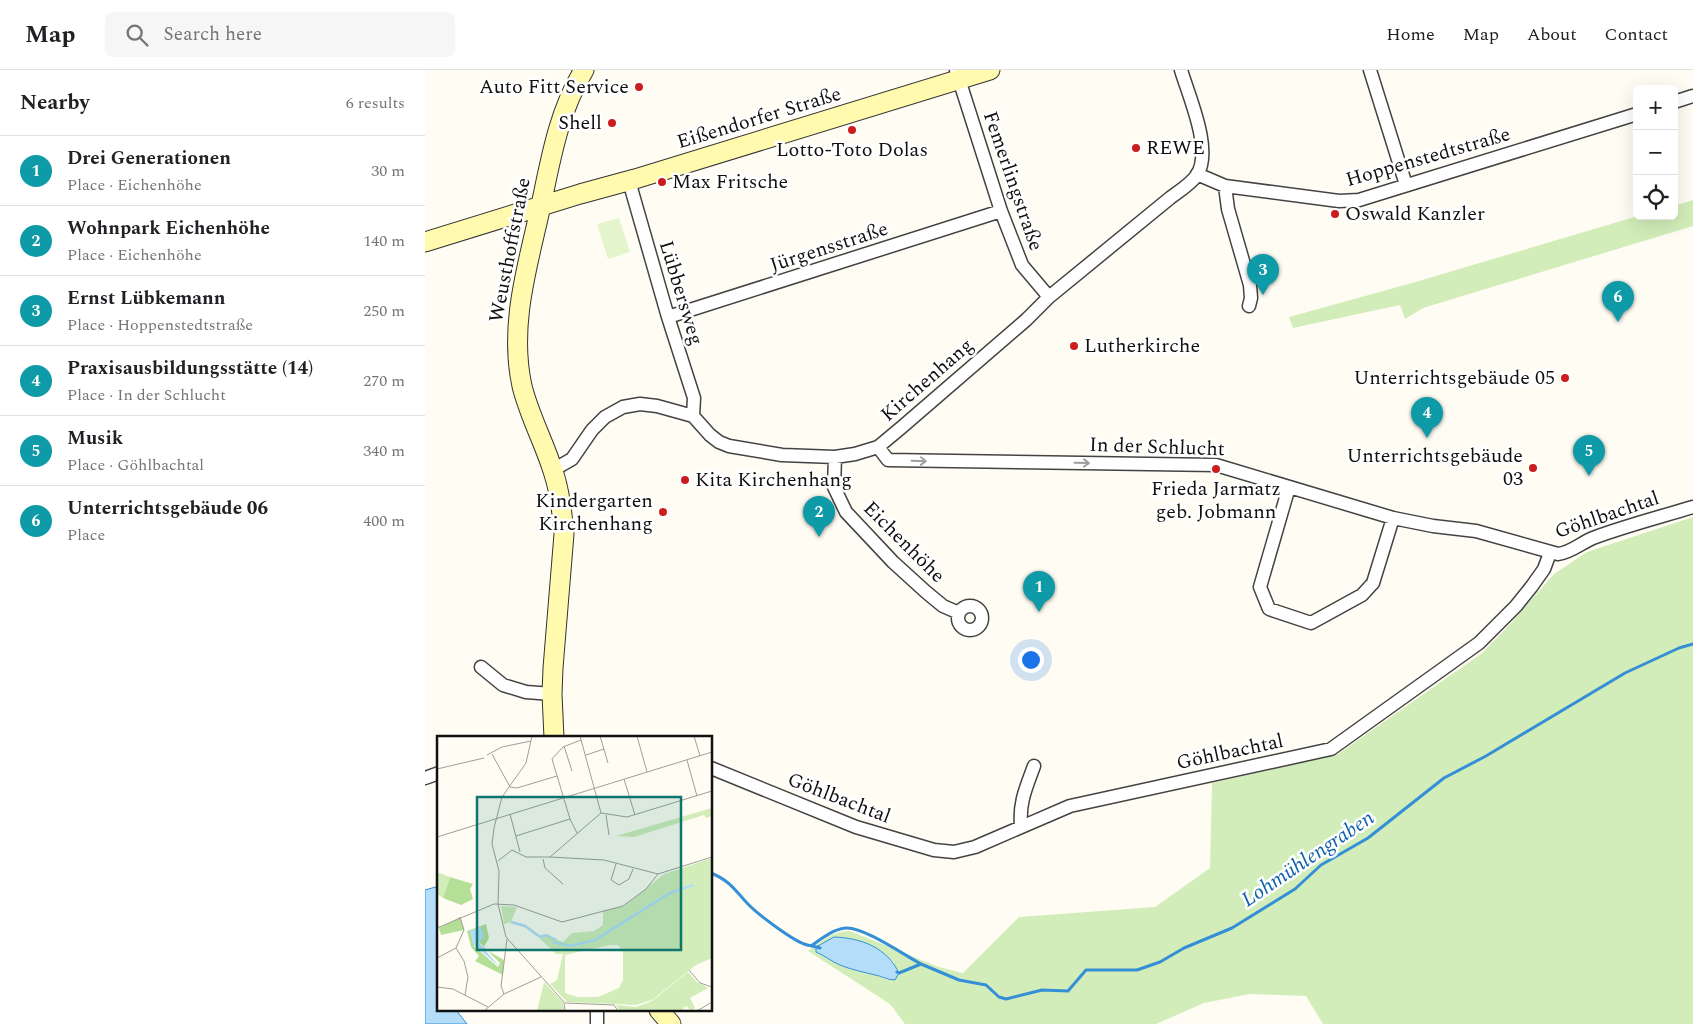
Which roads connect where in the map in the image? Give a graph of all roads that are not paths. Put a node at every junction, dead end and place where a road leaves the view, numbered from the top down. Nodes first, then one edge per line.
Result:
1 (584, 70) edge
2 (990, 70) edge
3 (1181, 70) edge
4 (1370, 70) edge
5 (958, 75) edge
6 (1693, 96) edge
7 (1678, 101) edge
8 (1633, 115) edge
9 (1197, 174) junction
10 (629, 181) junction
11 (1406, 185) junction
12 (1225, 186) junction
13 (541, 206) junction
14 (1001, 211) junction
15 (425, 242) edge
16 (1049, 297) junction
17 (1249, 306) dead end
18 (668, 317) junction
19 (693, 416) junction
20 (878, 446) junction
21 (835, 457) junction
22 (553, 470) junction
23 (1289, 487) junction
24 (1693, 507) edge
25 (1393, 518) junction
26 (1550, 553) junction
27 (959, 613) dead end
28 (481, 667) dead end
29 (552, 694) junction
30 (554, 736) edge
31 (1034, 766) dead end
32 (713, 769) edge
33 (1021, 826) junction
34 (661, 1012) edge
35 (671, 1024) edge

1 - 13 street, Weusthoffstraße
2 - 5 street, Eißendorfer Straße
3 - 9 street
4 - 11 street
5 - 10 street, Eißendorfer Straße
5 - 14 street, Femerlingstraße
6 - 7 street
8 - 11 street, Hoppenstedtstraße
9 - 12 street, Hoppenstedtstraße
9 - 16 street, Kirchenhang
10 - 13 street, Eißendorfer Straße
10 - 18 street, Lübbersweg
11 - 12 street, Hoppenstedtstraße
12 - 17 street
13 - 15 street, Eißendorfer Straße
13 - 22 street, Weusthoffstraße
14 - 16 street, Femerlingstraße
14 - 18 street, Jürgensstraße
16 - 20 street, Kirchenhang
18 - 19 street, Lübbersweg
19 - 21 street, Kirchenhang
19 - 22 street
20 - 21 street, Kirchenhang
20 -> 23 street, In der Schlucht
21 - 27 street, Eichenhöhe
22 - 29 street, Weusthoffstraße
23 - 25 street, In der Schlucht
23 - 25 street
24 - 26 street, Göhlbachtal
25 - 26 street, In der Schlucht
26 - 33 street, Göhlbachtal
28 - 29 street
29 - 30 street, Weusthoffstraße
31 - 33 street
32 - 33 street, Göhlbachtal
34 - 35 street

